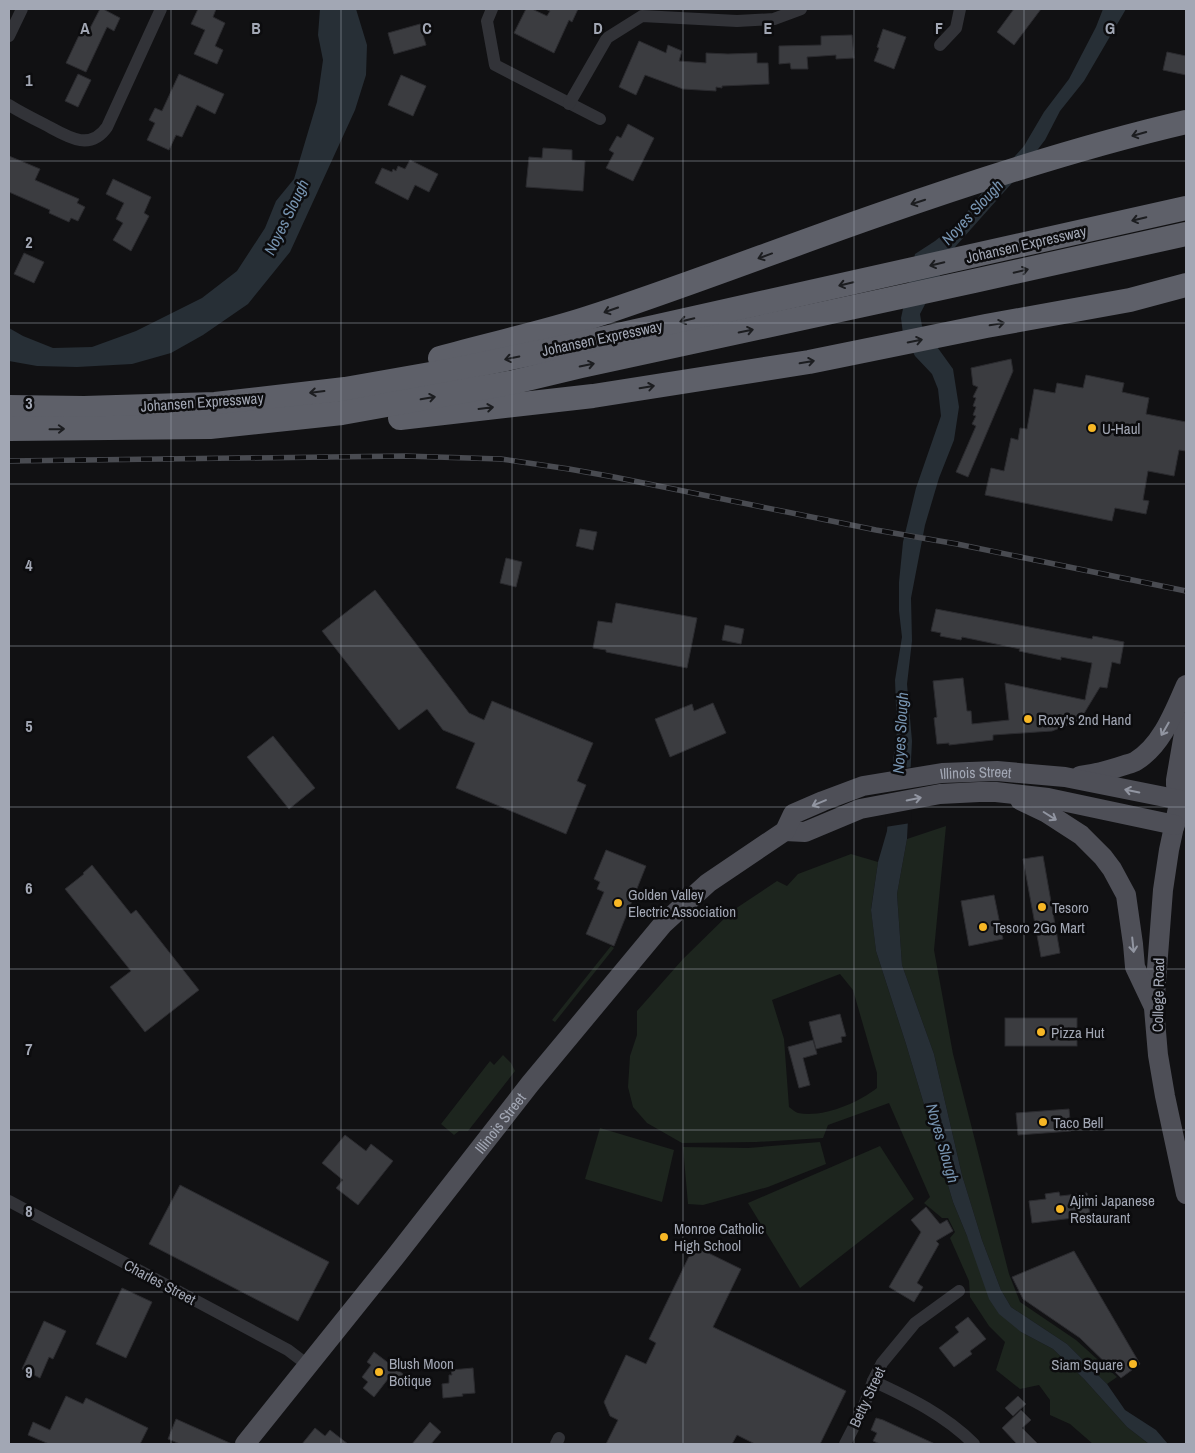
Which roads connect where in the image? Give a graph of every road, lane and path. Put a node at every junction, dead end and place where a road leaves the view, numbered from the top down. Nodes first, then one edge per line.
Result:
1 (22, 9) edge
2 (161, 9) edge
3 (492, 9) edge
4 (801, 9) edge
5 (960, 9) edge
6 (9, 36) edge
7 (940, 45) dead end
8 (569, 104) junction
9 (9, 105) edge
10 (600, 119) dead end
11 (1186, 122) edge
12 (1186, 208) edge
13 (1186, 234) edge
14 (1186, 285) edge
15 (1130, 300) junction
16 (1186, 300) edge
17 (345, 389) junction
18 (9, 407) edge
19 (210, 427) junction
20 (9, 429) edge
21 (1186, 685) edge
22 (1186, 722) edge
23 (1065, 777) junction
24 (1007, 793) junction
25 (1182, 795) edge
26 (1175, 825) junction
27 (785, 831) junction
28 (1154, 1008) junction
29 (1186, 1194) edge
30 (9, 1201) edge
31 (959, 1291) dead end
32 (309, 1366) junction
33 (873, 1381) junction
34 (246, 1444) edge
35 (845, 1444) edge
36 (974, 1444) edge

1 - 6 street
2 - 9 street
3 - 8 street
4 - 8 street
5 - 7 street
8 - 10 street
11 -> 17 highway
12 -> 17 highway, Johansen Expressway
19 -> 13 highway, Johansen Expressway
14 - 15 highway
15 - 16 highway
19 -> 15 highway
17 -> 18 highway, Johansen Expressway
20 -> 19 highway, Johansen Expressway
21 -> 23 main road
22 - 25 main road, College Road
25 -> 23 main road, Illinois Street
23 -> 27 main road, Illinois Street
24 - 26 main road, Illinois Street
27 -> 24 main road, Illinois Street
24 -> 28 main road
25 - 26 main road, College Road
26 - 28 main road, College Road
27 - 32 main road, Illinois Street
28 - 29 main road, College Road
30 - 32 street, Charles Street
31 - 33 street, Betty Street
32 - 34 main road, Illinois Street
33 - 35 street, Betty Street
33 - 36 street

